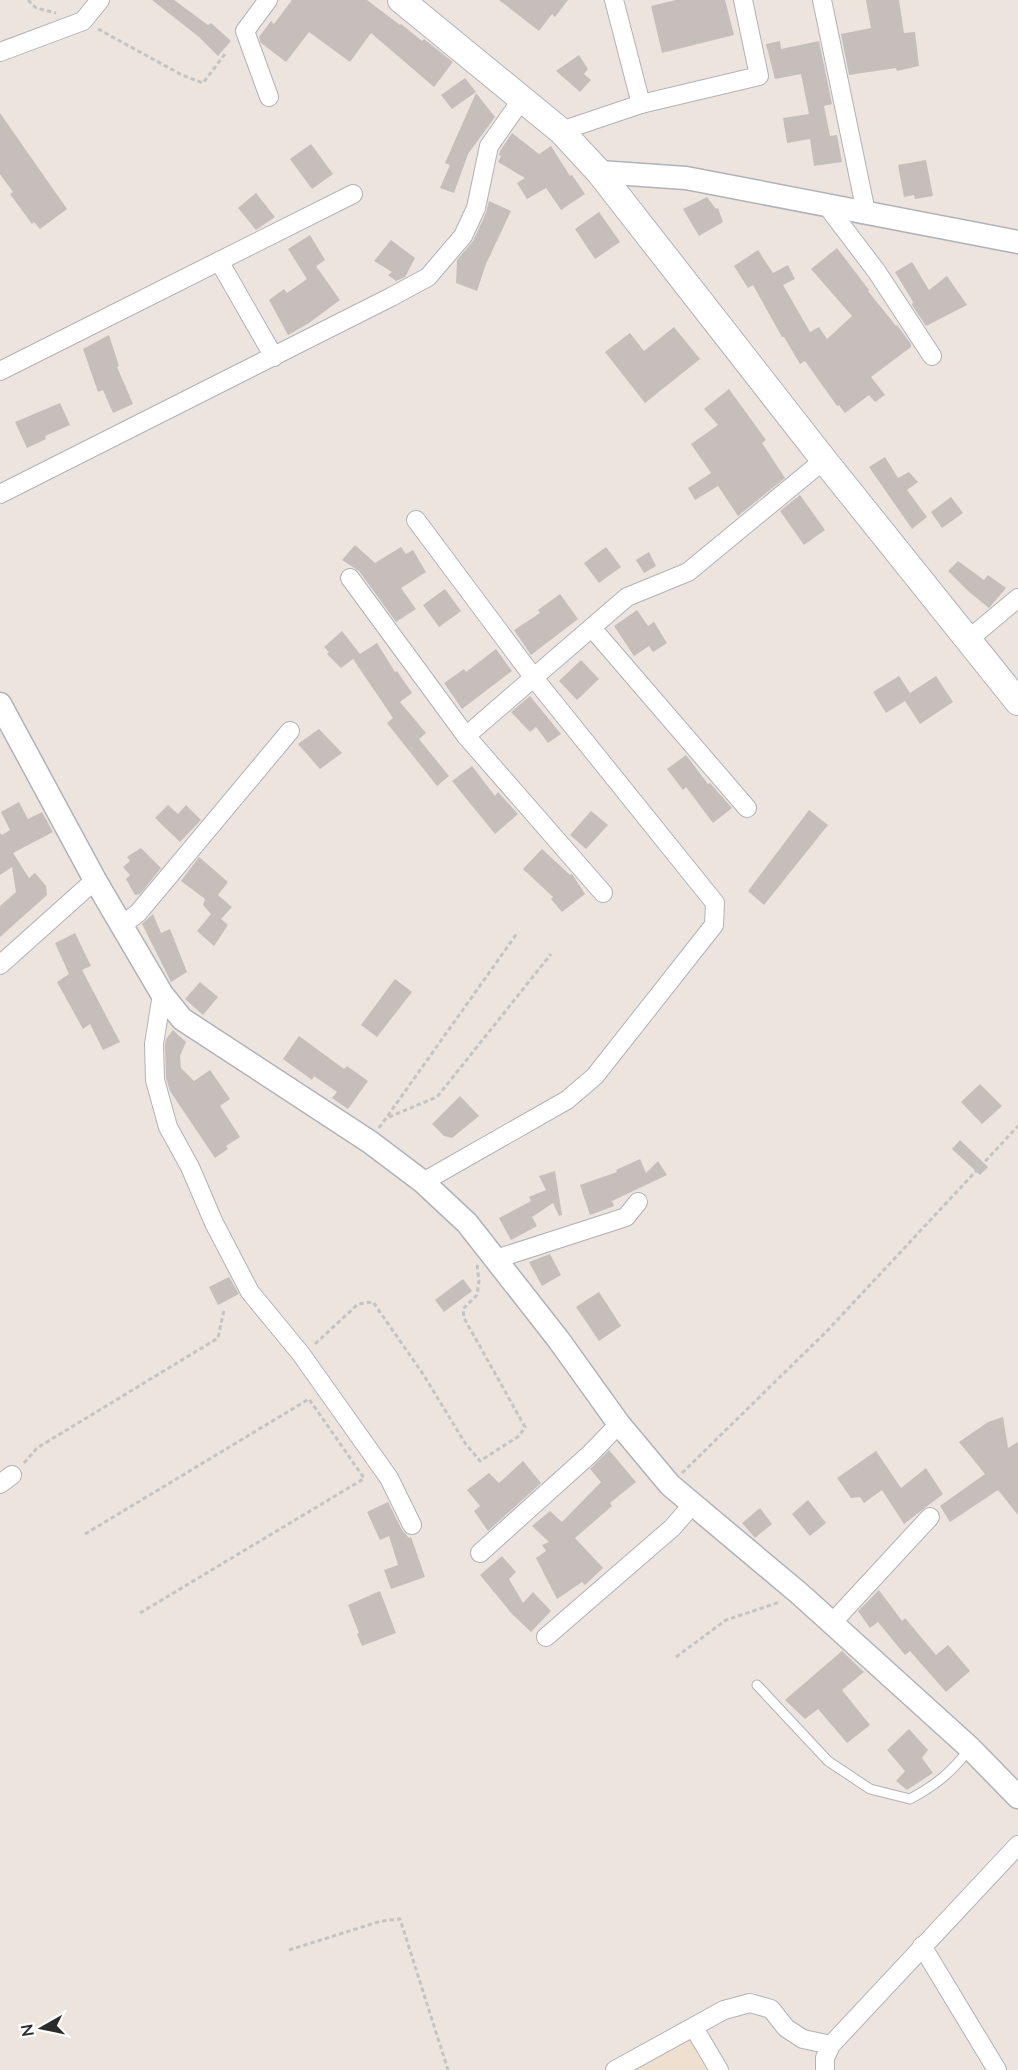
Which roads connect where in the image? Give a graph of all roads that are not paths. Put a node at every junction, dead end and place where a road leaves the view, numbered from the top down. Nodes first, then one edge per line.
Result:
1 (100, 0) edge
2 (268, 0) edge
3 (401, 0) edge
4 (614, 0) edge
5 (743, 0) edge
6 (822, 0) edge
7 (0, 52) edge
8 (269, 97) dead end
9 (522, 99) junction
10 (641, 104) junction
11 (561, 131) junction
12 (599, 172) junction
13 (353, 194) dead end
14 (827, 206) junction
15 (866, 212) junction
16 (1018, 242) edge
17 (219, 261) junction
18 (932, 356) dead end
19 (274, 357) junction
20 (0, 371) edge
21 (824, 460) junction
22 (0, 494) edge
23 (416, 520) dead end
24 (350, 578) dead end
25 (1018, 598) edge
26 (592, 628) junction
27 (969, 639) junction
28 (534, 678) junction
29 (1018, 702) edge
30 (0, 706) edge
31 (290, 731) dead end
32 (466, 736) junction
33 (747, 808) dead end
34 (94, 880) junction
35 (603, 893) dead end
36 (121, 926) junction
37 (0, 965) edge
38 (162, 994) junction
39 (423, 1182) junction
40 (638, 1202) dead end
41 (492, 1254) junction
42 (619, 1424) junction
43 (693, 1504) junction
44 (930, 1517) dead end
45 (412, 1525) dead end
46 (480, 1552) dead end
47 (832, 1623) junction
48 (546, 1637) dead end
49 (757, 1685) dead end
50 (970, 1748) junction
51 (1018, 1797) edge
52 (1018, 1845) edge
53 (922, 1946) junction
54 (694, 2028) junction
55 (831, 2045) junction
56 (615, 2070) edge
57 (720, 2070) edge
58 (825, 2070) edge
59 (997, 2070) edge

1 - 7 street
2 - 8 street
3 - 9 main road
4 - 10 street
5 - 10 street
6 - 15 street
9 - 11 main road
9 - 19 street
10 - 11 street
11 - 12 main road
12 - 14 street
12 - 21 main road
13 - 17 street
14 - 15 street
14 - 18 street
15 - 16 street
17 - 19 street
17 - 20 street
19 - 22 street
21 - 26 street
21 - 27 main road
23 - 28 street
24 - 32 street
25 - 27 street
26 - 28 street
26 - 33 street
27 - 29 main road
28 - 32 street
28 - 39 street
30 - 34 street
31 - 36 street
32 - 35 street
34 - 36 street
34 - 37 street
36 - 38 street
38 - 39 street
38 - 45 street
39 - 41 street
40 - 41 street
41 - 42 street
42 - 43 street
42 - 46 street
43 - 47 street
43 - 48 street
44 - 47 street
47 - 50 street
49 - 50 lane
50 - 51 street
52 - 53 street
53 - 55 street
53 - 59 street
54 - 55 street
54 - 56 street
54 - 57 street
55 - 58 street

